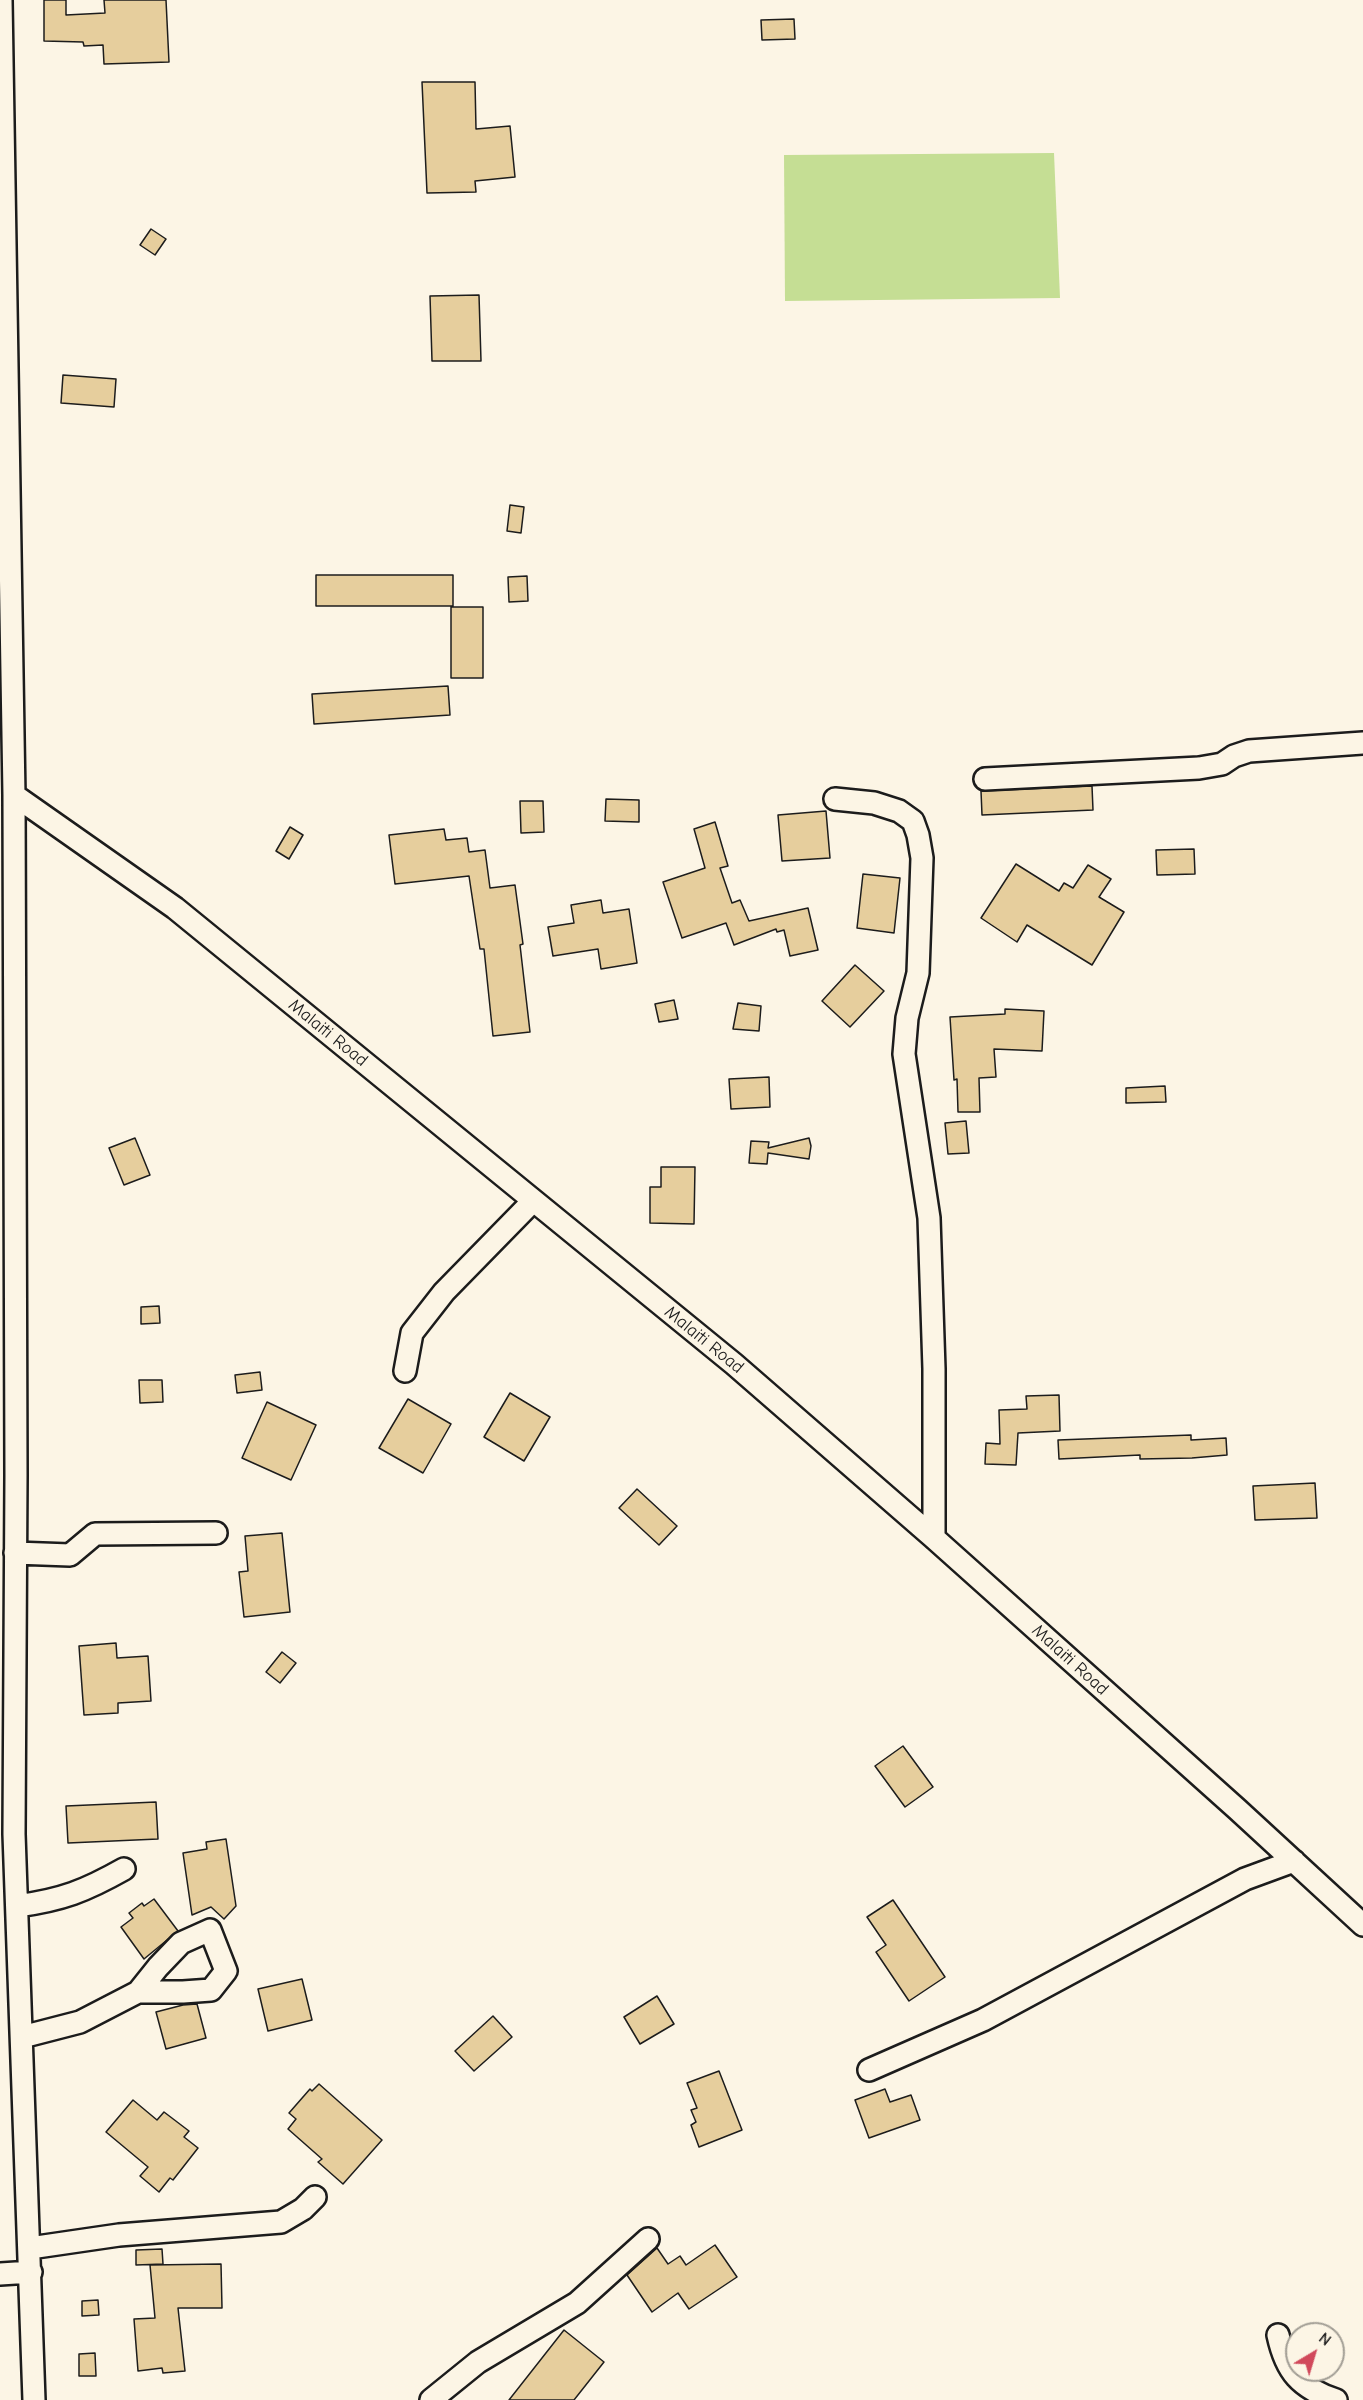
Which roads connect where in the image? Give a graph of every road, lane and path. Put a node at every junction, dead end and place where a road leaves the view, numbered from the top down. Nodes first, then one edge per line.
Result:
1 (1, 0) edge
2 (2, 188) edge
3 (1363, 743) edge
4 (985, 779) dead end
5 (7, 795) edge
6 (835, 800) dead end
7 (7, 1113) edge
8 (533, 1201) junction
9 (405, 1371) dead end
10 (216, 1533) dead end
11 (934, 1538) junction
12 (15, 1552) junction
13 (7, 1811) edge
14 (1294, 1861) junction
15 (124, 1869) dead end
16 (17, 1906) junction
17 (1363, 1925) edge
18 (138, 1992) dead end
19 (22, 2037) junction
20 (869, 2070) dead end
21 (315, 2197) dead end
22 (648, 2240) dead end
23 (30, 2248) junction
24 (31, 2272) junction
25 (0, 2274) edge
26 (1278, 2335) dead end
27 (1310, 2396) edge
28 (34, 2400) edge
29 (431, 2400) edge
30 (1336, 2400) edge

1 - 2 street
2 - 5 street
3 - 4 street
5 - 7 street
5 - 8 street, Malaiti Road
6 - 11 street
7 - 12 street
8 - 9 street
8 - 11 street, Malaiti Road
10 - 12 street
11 - 14 street, Malaiti Road
12 - 13 street
13 - 16 street
14 - 17 street, Malaiti Road
14 - 20 street
15 - 16 street
16 - 19 street
18 - 19 street
19 - 23 street
21 - 23 street
22 - 29 street
23 - 24 street
24 - 25 street
24 - 28 street
26 - 27 street
27 - 30 street

